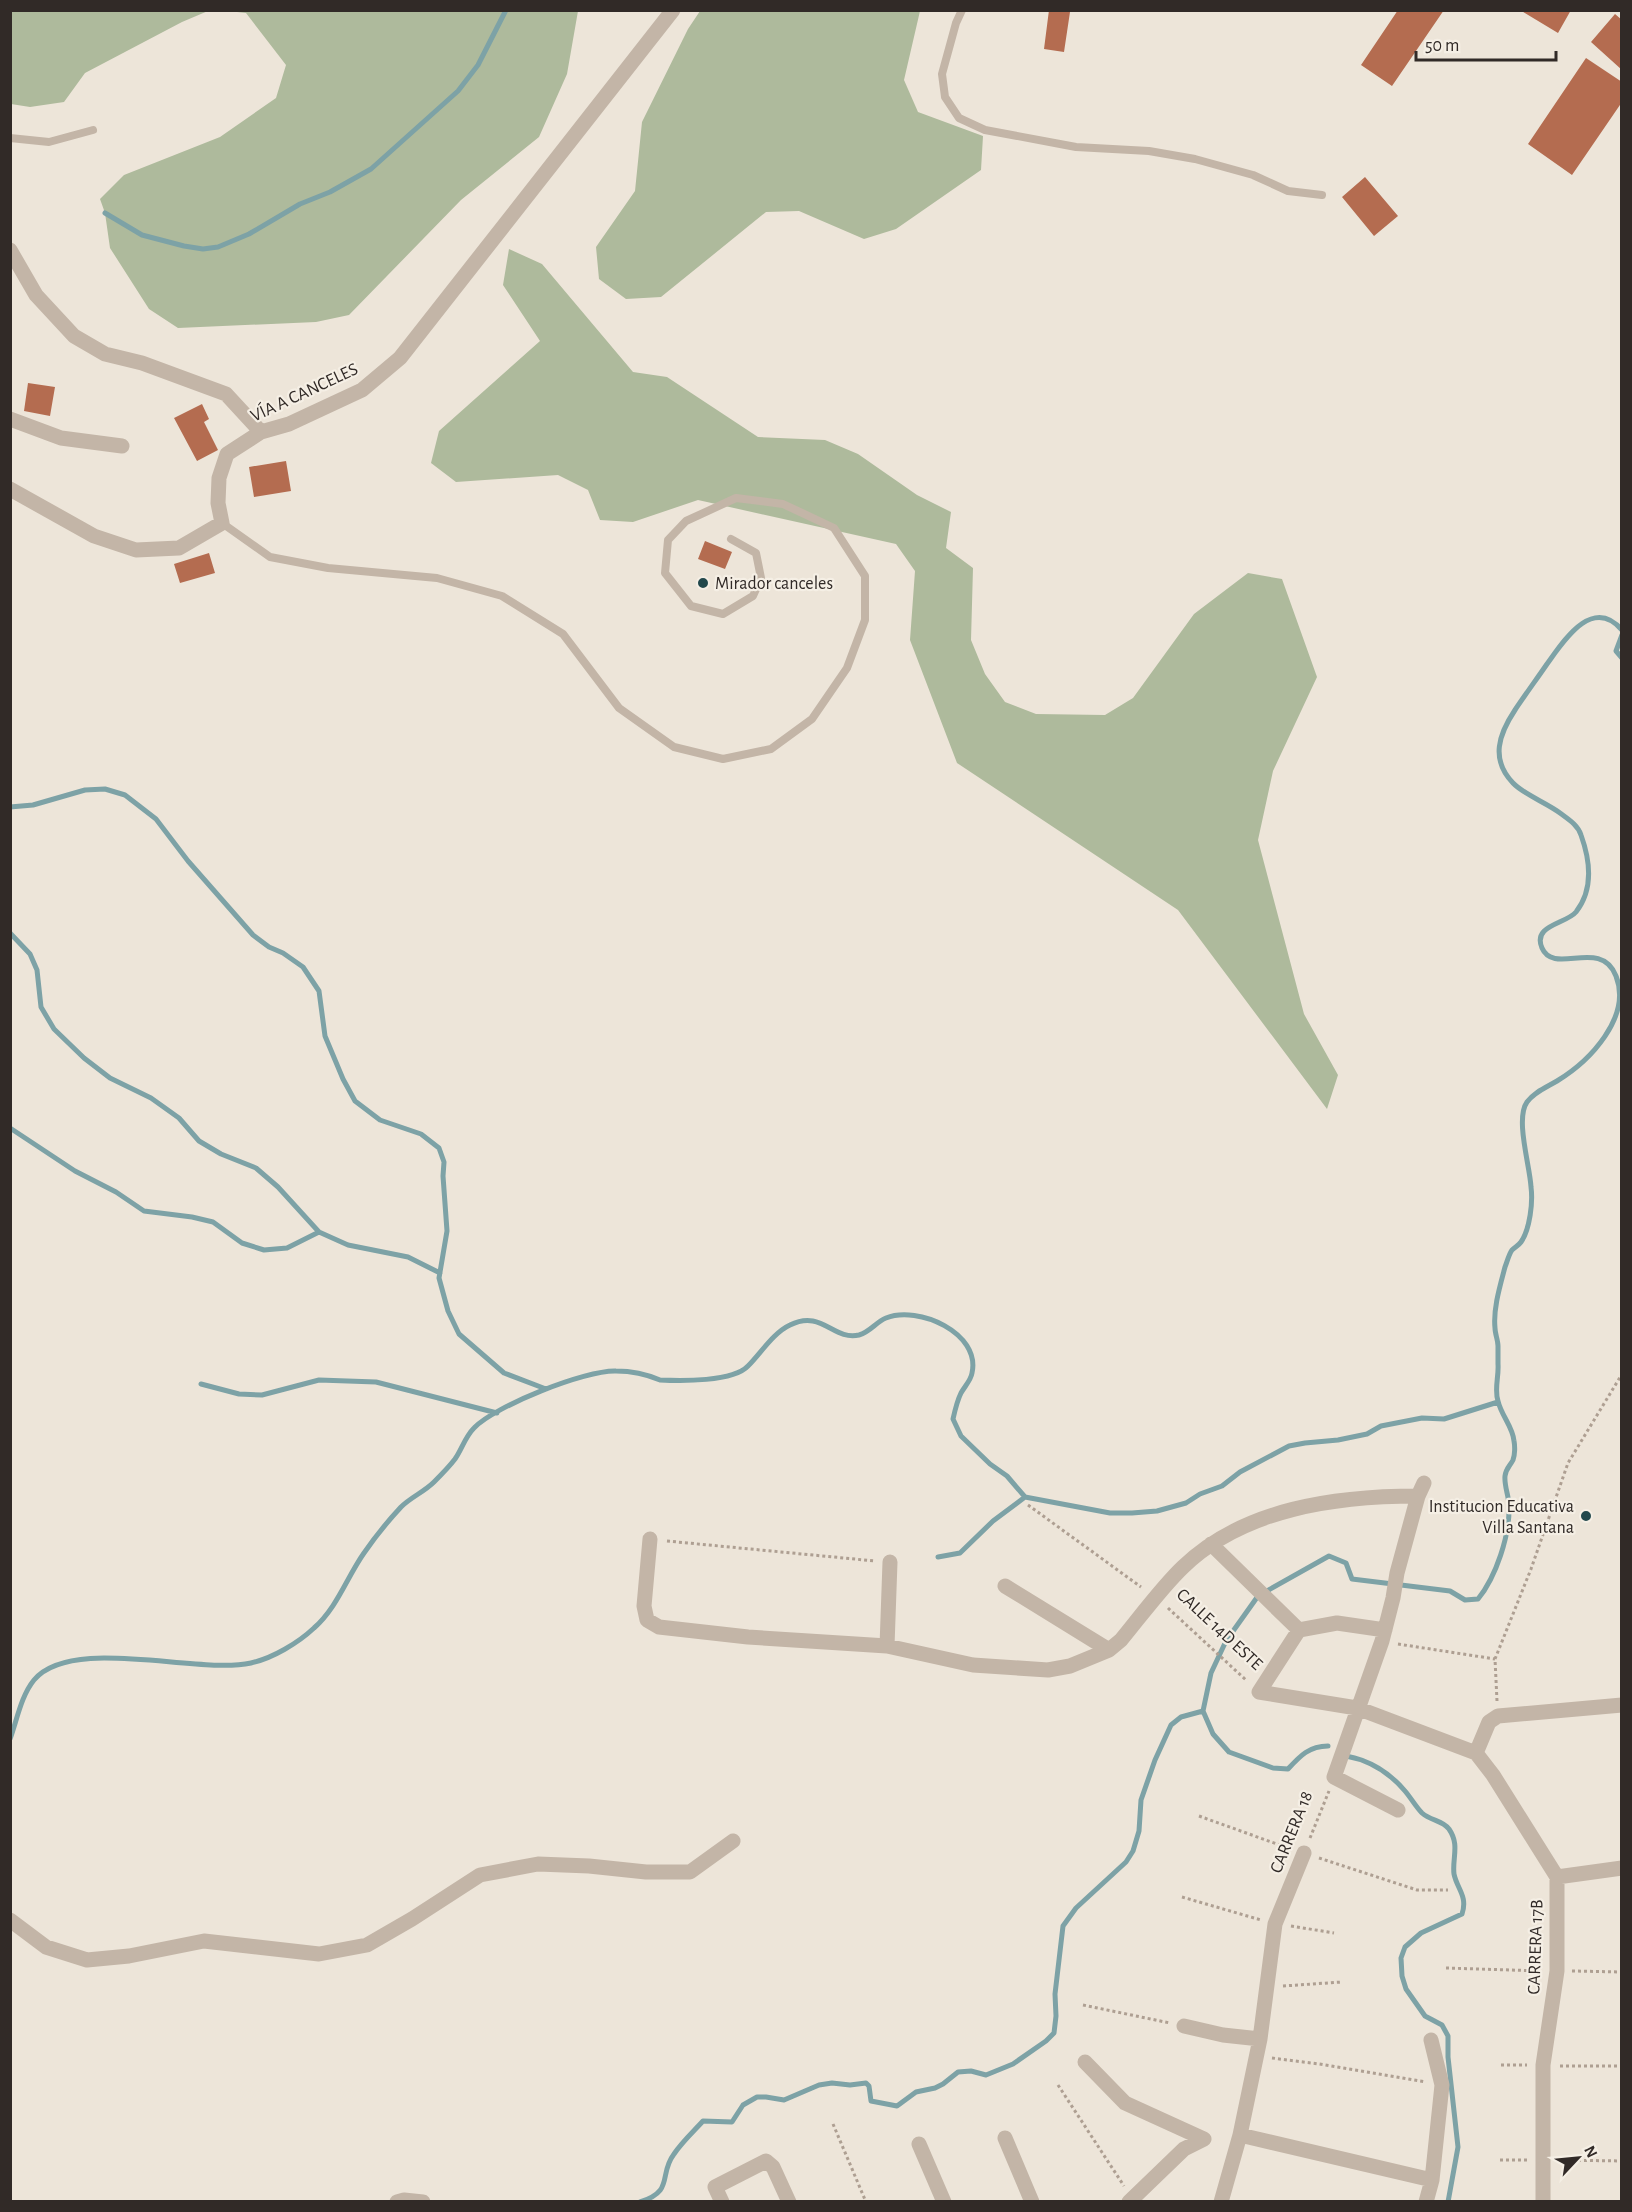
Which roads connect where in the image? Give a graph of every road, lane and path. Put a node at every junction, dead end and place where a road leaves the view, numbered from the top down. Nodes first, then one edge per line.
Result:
1 (673, 10) edge
2 (962, 10) edge
3 (93, 130) dead end
4 (10, 138) edge
5 (1322, 195) dead end
6 (10, 250) edge
7 (10, 419) edge
8 (261, 432) junction
9 (122, 446) dead end
10 (10, 489) edge
11 (222, 524) junction
12 (731, 539) dead end
13 (1622, 1374) edge
14 (1028, 1505) dead end
15 (650, 1539) joint
16 (1211, 1544) junction
17 (890, 1562) joint
18 (1005, 1586) dead end
19 (1157, 1598) junction
20 (1299, 1630) junction
21 (1383, 1636) junction
22 (887, 1646) junction
23 (1109, 1650) junction
24 (1495, 1659) junction
25 (1259, 1692) junction
26 (1622, 1705) edge
27 (1357, 1708) junction
28 (1498, 1716) junction
29 (1476, 1753) junction
30 (1334, 1777) junction
31 (1398, 1810) dead end
32 (1199, 1816) dead end
33 (733, 1841) dead end
34 (1304, 1853) junction
35 (1622, 1868) edge
36 (1557, 1877) junction
37 (1448, 1890) dead end
38 (1182, 1897) dead end
39 (10, 1920) edge
40 (1275, 1924) junction
41 (1334, 1933) dead end
42 (1446, 1968) dead end
43 (1557, 1971) junction
44 (1622, 1972) edge
45 (1342, 1982) dead end
46 (1266, 1988) junction
47 (1083, 2005) dead end
48 (1184, 2026) joint
49 (1260, 2039) junction
50 (1431, 2040) dead end
51 (1256, 2056) junction
52 (1085, 2062) dead end
53 (1058, 2085) dead end
54 (1442, 2085) junction
55 (833, 2124) dead end
56 (1239, 2135) junction
57 (1005, 2138) dead end
58 (919, 2144) dead end
59 (1432, 2180) junction
60 (1131, 2200) edge
61 (397, 2202) edge
62 (423, 2202) edge
63 (722, 2202) edge
64 (789, 2202) edge
65 (866, 2202) edge
66 (944, 2202) edge
67 (1032, 2202) edge
68 (1221, 2202) edge
69 (1426, 2202) edge
70 (1542, 2202) edge

1 - 8 street, VÍA A CANCELES
2 - 5 lane
3 - 4 lane
6 - 8 street
7 - 9 street
8 - 11 street, VÍA A CANCELES
10 - 11 street
11 - 12 lane
13 - 24 path
14 - 19 path, CALLE 14D ESTE
15 - 17 path
15 - 22 street
16 - 19 street
16 - 20 street
16 - 21 street, CARRERA 18
17 - 22 street
18 - 23 street
19 - 23 street
19 - 25 path, CALLE 14D ESTE
20 - 21 street
20 - 25 street
21 - 24 path
21 - 27 street, CARRERA 18
22 - 23 street
24 - 28 path
25 - 27 street, CALLE 14D ESTE
26 - 28 street
27 - 29 street, CALLE 14D ESTE
27 - 30 street, CARRERA 18
28 - 29 street
29 - 36 street, CARRERA 17B
30 - 31 street
30 - 34 path, CARRERA 18
32 - 34 path
33 - 39 street
34 - 37 path
34 - 40 street, CARRERA 18
35 - 36 street
36 - 43 street, CARRERA 17B
38 - 40 path
40 - 41 path
40 - 46 street, CARRERA 18
42 - 43 path
43 - 44 path
43 - 70 street, CARRERA 17B
45 - 46 path
46 - 49 street, CARRERA 18
47 - 48 path
48 - 49 street
49 - 51 street, CARRERA 18
50 - 54 street
51 - 54 path
51 - 56 street, CARRERA 18
52 - 60 street
53 - 60 path
54 - 59 street
55 - 65 path
56 - 59 street
56 - 68 street, CARRERA 18
57 - 67 street
58 - 66 street
59 - 69 street
61 - 62 street
63 - 64 street

